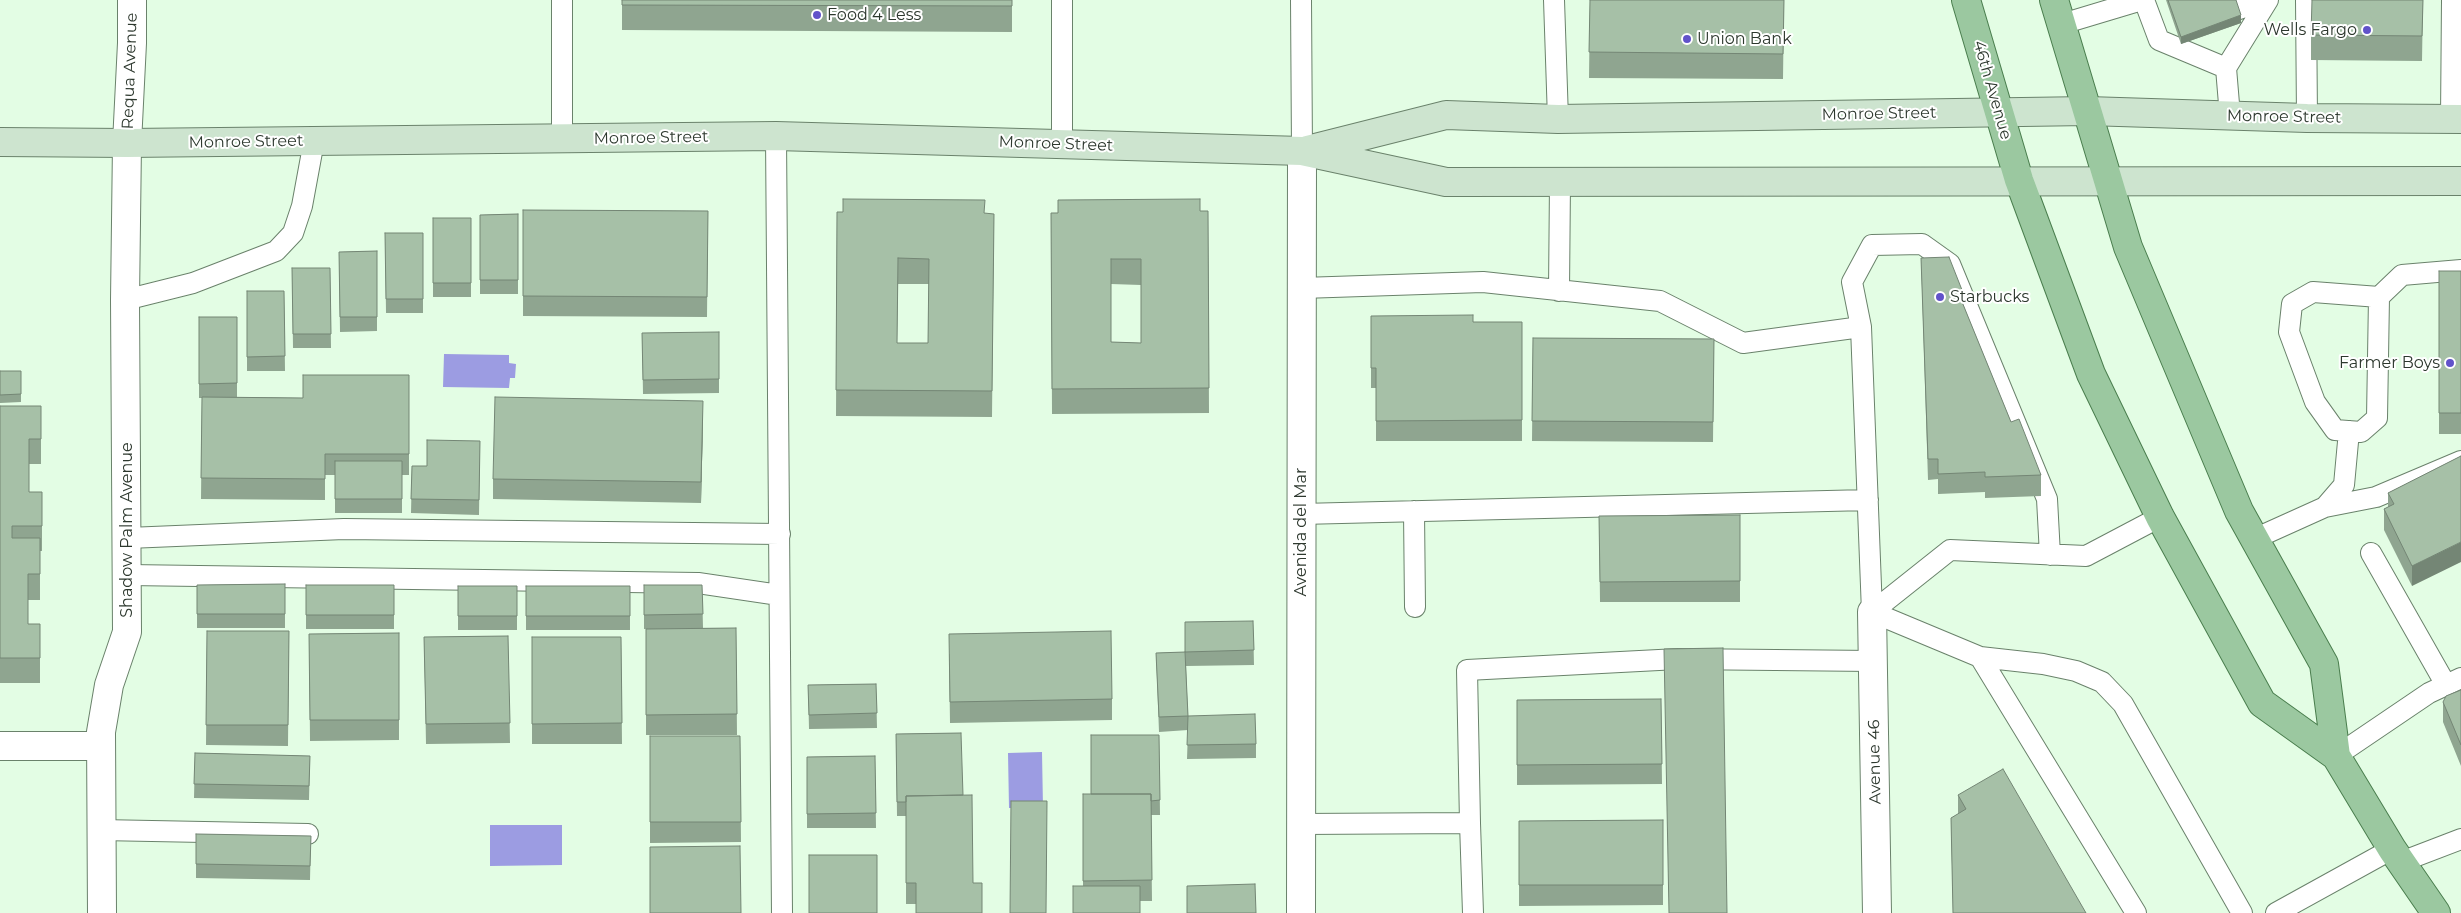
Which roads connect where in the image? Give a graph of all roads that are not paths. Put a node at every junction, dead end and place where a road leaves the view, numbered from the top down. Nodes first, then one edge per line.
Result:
1 (132, 0) edge
2 (562, 0) edge
3 (1062, 0) edge
4 (1301, 0) edge
5 (1554, 0) edge
6 (1966, 0) edge
7 (2143, 0) edge
8 (2266, 0) edge
9 (2306, 0) edge
10 (2452, 0) edge
11 (2236, 10) edge
12 (2058, 12) edge
13 (2456, 45) edge
14 (2226, 68) junction
15 (2088, 111) junction
16 (1997, 113) junction
17 (2230, 116) junction
18 (2307, 118) junction
19 (1558, 119) junction
20 (2456, 119) edge
21 (776, 136) junction
22 (562, 138) junction
23 (314, 141) junction
24 (0, 142) edge
25 (127, 143) junction
26 (1062, 144) junction
27 (1302, 151) junction
28 (2019, 180) junction
29 (2107, 180) junction
30 (2461, 181) edge
31 (1560, 182) junction
32 (2461, 270) edge
33 (1302, 288) junction
34 (1559, 290) junction
35 (2379, 297) junction
36 (125, 300) junction
37 (1861, 327) junction
38 (2349, 431) junction
39 (2461, 461) edge
40 (1868, 500) junction
41 (2325, 507) junction
42 (1414, 511) junction
43 (1301, 514) junction
44 (2160, 517) junction
45 (780, 534) junction
46 (128, 538) junction
47 (2254, 540) junction
48 (2371, 553) dead end
49 (2050, 555) junction
50 (128, 575) junction
51 (780, 595) junction
52 (1415, 607) dead end
53 (1872, 612) junction
54 (1980, 657) junction
55 (1873, 661) junction
56 (2453, 682) edge
57 (0, 746) edge
58 (101, 746) junction
59 (2336, 756) junction
60 (1470, 823) junction
61 (1301, 824) junction
62 (100, 830) junction
63 (308, 834) edge
64 (2461, 839) edge
65 (2396, 855) junction
66 (102, 913) edge
67 (782, 913) edge
68 (1301, 913) edge
69 (1473, 913) edge
70 (1877, 913) edge
71 (2136, 913) edge
72 (2242, 913) edge
73 (2276, 913) edge
74 (2436, 913) edge

1 - 25 street, Requa Avenue
2 - 22 lane
3 - 26 lane
4 - 27 lane
5 - 19 lane
6 - 16 main road, 46th Avenue
7 - 12 lane
7 - 14 lane
8 - 11 lane
8 - 14 lane
9 - 18 lane
10 - 13 lane
12 - 15 main road
13 - 20 lane
14 - 17 lane
15 - 16 main road, Monroe Street
15 - 17 main road, Monroe Street
15 - 29 main road
16 - 19 main road, Monroe Street
16 - 28 main road, 46th Avenue
17 - 18 main road, Monroe Street
18 - 20 main road, Monroe Street
19 - 27 main road, Monroe Street
21 - 22 main road, Monroe Street
21 - 26 main road, Monroe Street
21 - 45 lane
22 - 23 main road, Monroe Street
23 - 25 main road, Monroe Street
23 - 36 lane
24 - 25 main road, Monroe Street
25 - 36 street, Shadow Palm Avenue
26 - 27 main road, Monroe Street
27 - 31 main road, Monroe Street
27 - 33 street, Avenida del Mar
28 - 29 main road, Monroe Street
28 - 31 main road, Monroe Street
28 - 44 main road, 46th Avenue
29 - 30 main road, Monroe Street
29 - 47 main road
31 - 34 lane
32 - 35 lane
33 - 34 lane
33 - 43 street, Avenida del Mar
34 - 37 lane
35 - 38 lane
35 - 38 lane
36 - 46 street, Shadow Palm Avenue
37 - 40 lane
37 - 49 lane
38 - 41 lane
39 - 41 lane
40 - 42 lane
40 - 53 lane
41 - 47 lane
42 - 43 lane
42 - 52 lane
43 - 61 street, Avenida del Mar
44 - 49 lane
44 - 59 main road, 46th Avenue
45 - 46 lane
45 - 51 lane
46 - 50 street, Shadow Palm Avenue
47 - 59 main road
48 - 56 lane
49 - 53 lane
50 - 51 lane
50 - 58 street, Shadow Palm Avenue
51 - 67 lane
53 - 54 lane
53 - 55 street, Avenue 46
54 - 71 lane
54 - 72 lane
55 - 60 lane
55 - 70 street, Avenue 46
56 - 59 lane
57 - 58 street
58 - 62 street, Shadow Palm Avenue
59 - 65 main road
60 - 61 lane
60 - 69 lane
61 - 68 street, Avenida del Mar
62 - 63 lane
62 - 66 street, Shadow Palm Avenue
64 - 65 lane
65 - 73 lane
65 - 74 main road

